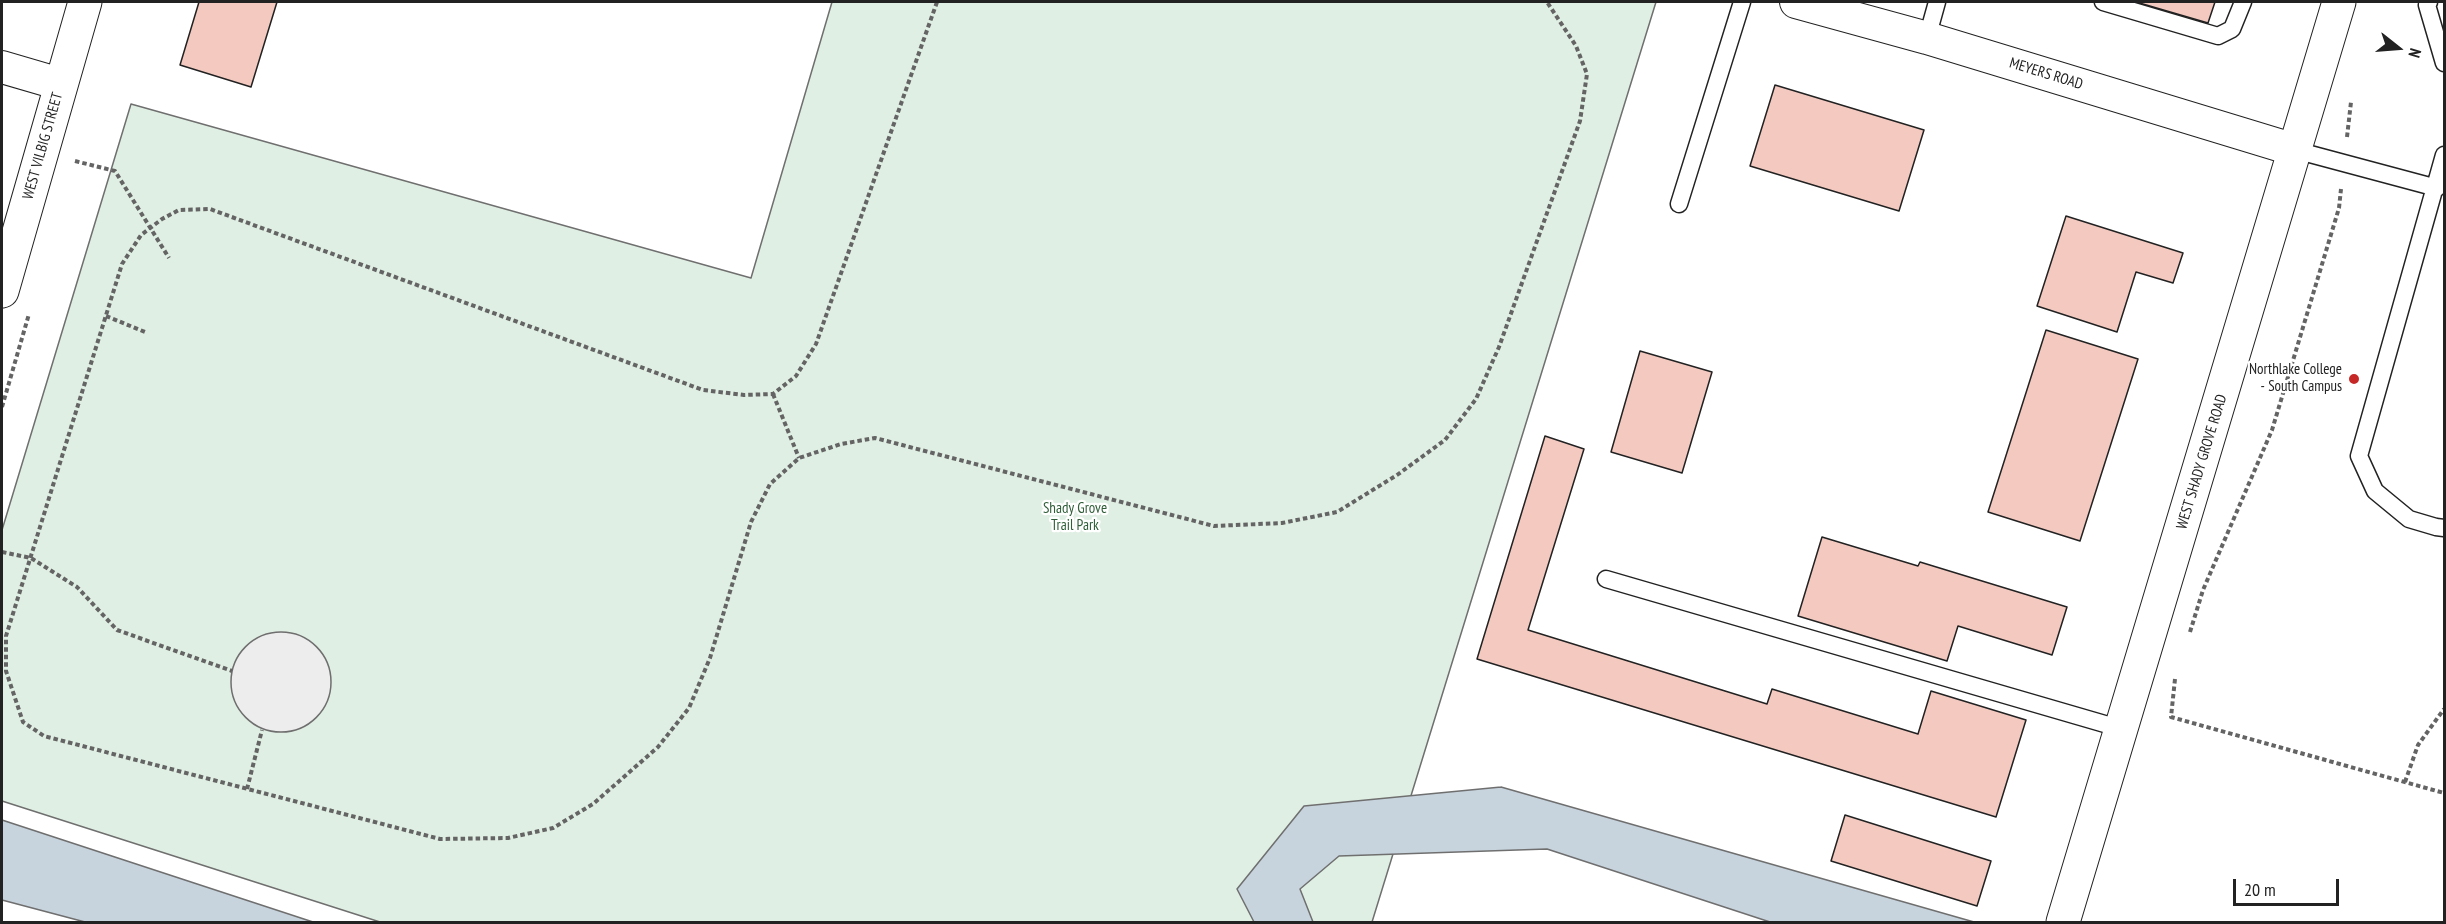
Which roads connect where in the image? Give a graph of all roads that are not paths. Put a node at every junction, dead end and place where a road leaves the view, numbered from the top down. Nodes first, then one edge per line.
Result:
1 (85, 2) edge
2 (1742, 2) edge
3 (1796, 2) edge
4 (1937, 2) edge
5 (2103, 2) edge
6 (2242, 2) edge
7 (2339, 2) edge
8 (2428, 2) edge
9 (1926, 38) junction
10 (2445, 63) edge
11 (2, 67) edge
12 (60, 84) junction
13 (2295, 150) junction
14 (2445, 155) edge
15 (2437, 188) junction
16 (1679, 204) dead end
17 (2, 291) edge
18 (2445, 528) edge
19 (1606, 579) dead end
20 (2122, 729) junction
21 (2063, 922) edge

1 - 12 main road, WEST VILBIG STREET
2 - 16 lane
3 - 9 street, MEYERS ROAD
4 - 9 lane
5 - 6 lane
7 - 13 main road, WEST SHADY GROVE ROAD
8 - 10 lane
9 - 13 street, MEYERS ROAD
11 - 12 street
12 - 17 main road, WEST VILBIG STREET
13 - 15 lane
13 - 20 main road, WEST SHADY GROVE ROAD
14 - 15 lane
15 - 18 lane
19 - 20 lane
20 - 21 main road, WEST SHADY GROVE ROAD

